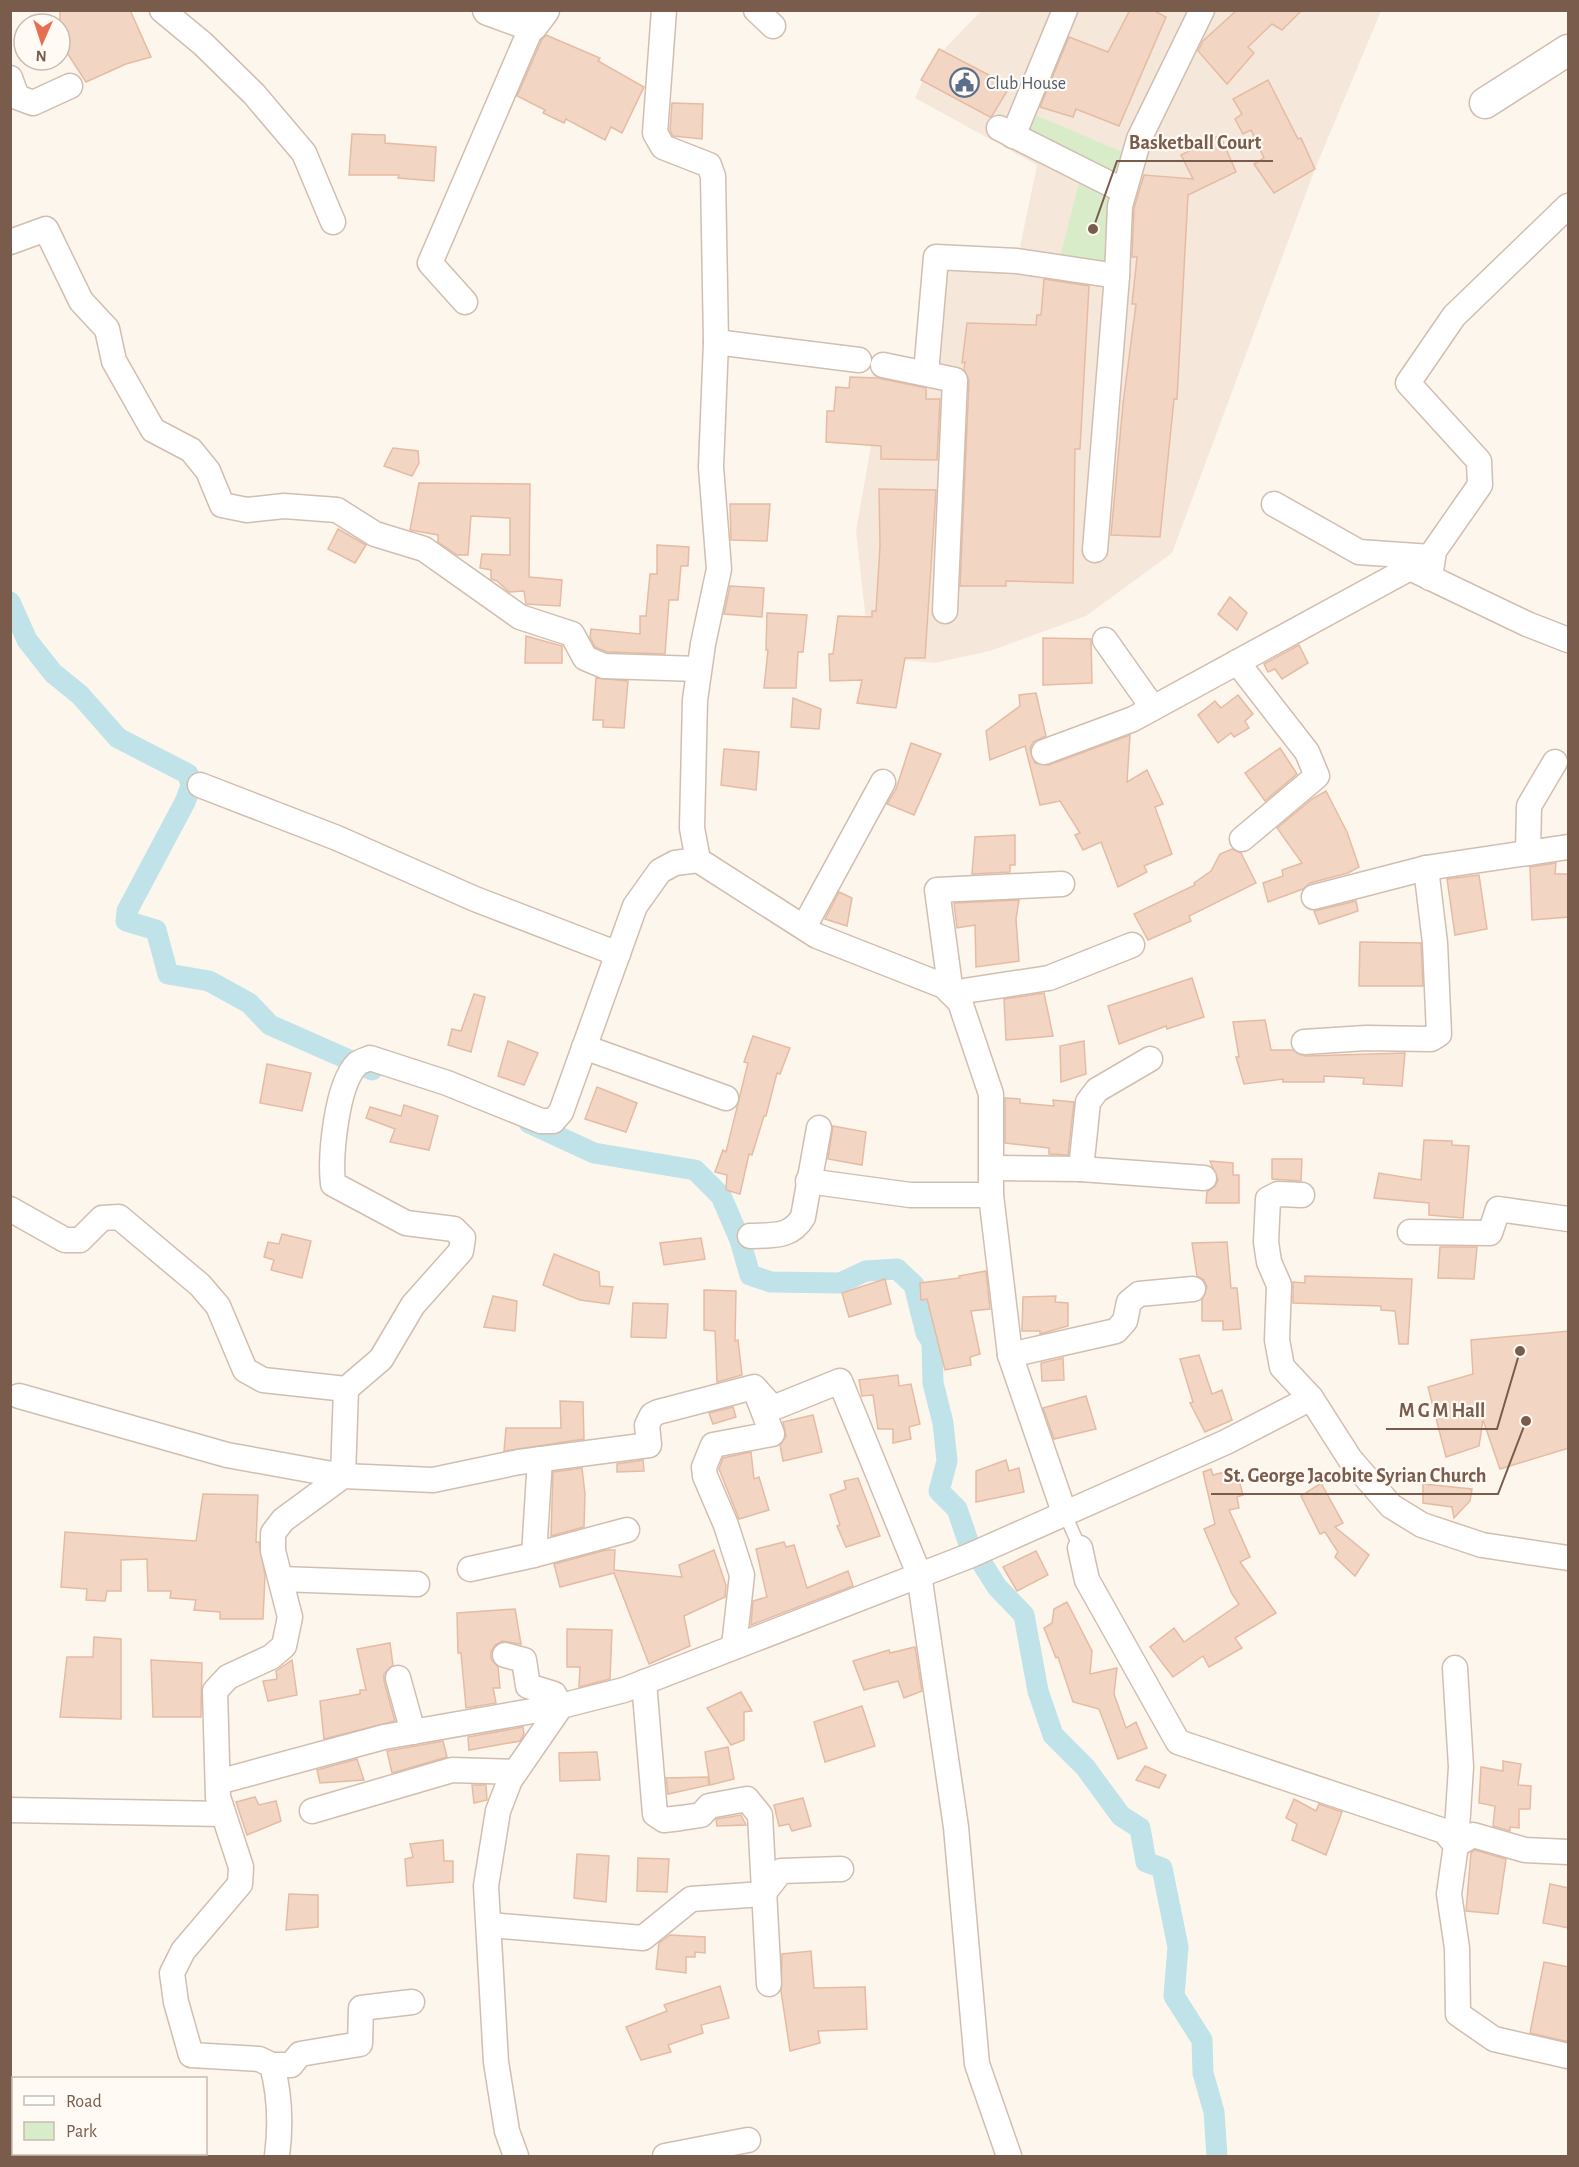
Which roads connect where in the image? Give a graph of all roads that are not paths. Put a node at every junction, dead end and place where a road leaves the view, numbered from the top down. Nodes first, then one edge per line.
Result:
1 (162, 10) edge
2 (489, 10) edge
3 (664, 10) edge
4 (1065, 10) edge
5 (1202, 10) edge
6 (538, 18) edge
7 (1569, 50) edge
8 (10, 78) edge
9 (70, 86) dead end
10 (1485, 103) dead end
11 (1124, 191) junction
12 (1569, 206) edge
13 (333, 222) dead end
14 (10, 242) edge
15 (1117, 276) junction
16 (465, 302) dead end
17 (716, 342) junction
18 (859, 360) dead end
19 (883, 365) dead end
20 (926, 373) junction
21 (1274, 504) dead end
22 (1095, 550) dead end
23 (1432, 568) junction
24 (945, 610) dead end
25 (1105, 639) dead end
26 (1569, 640) edge
27 (1237, 662) junction
28 (699, 669) junction
29 (1153, 708) junction
30 (1044, 752) dead end
31 (1555, 762) dead end
32 (883, 782) dead end
33 (200, 785) dead end
34 (1242, 839) dead end
35 (1569, 847) edge
36 (1528, 853) junction
37 (698, 860) junction
38 (1426, 868) junction
39 (1062, 884) dead end
40 (1314, 897) dead end
41 (804, 927) junction
42 (1132, 945) dead end
43 (618, 954) junction
44 (951, 993) junction
45 (1304, 1042) dead end
46 (584, 1047) junction
47 (1150, 1059) dead end
48 (726, 1098) dead end
49 (819, 1128) dead end
50 (993, 1168) junction
51 (1081, 1169) junction
52 (1204, 1178) dead end
53 (808, 1181) junction
54 (991, 1195) junction
55 (1302, 1195) dead end
56 (10, 1209) edge
57 (1569, 1219) edge
58 (1410, 1232) dead end
59 (750, 1236) dead end
60 (1193, 1289) dead end
61 (1010, 1355) junction
62 (754, 1387) junction
63 (346, 1389) junction
64 (19, 1396) dead end
65 (1311, 1398) junction
66 (540, 1459) junction
67 (343, 1476) junction
68 (1064, 1512) junction
69 (627, 1530) dead end
70 (1080, 1548) joint
71 (534, 1555) junction
72 (1569, 1558) edge
73 (470, 1569) dead end
74 (919, 1574) junction
75 (281, 1579) junction
76 (417, 1584) dead end
77 (734, 1646) junction
78 (505, 1655) dead end
79 (1455, 1668) dead end
80 (398, 1678) dead end
81 (644, 1682) junction
82 (561, 1706) junction
83 (413, 1731) junction
84 (515, 1772) junction
85 (218, 1782) junction
86 (10, 1810) edge
87 (312, 1811) dead end
88 (223, 1814) junction
89 (1456, 1845) junction
90 (1569, 1852) edge
91 (841, 1869) dead end
92 (763, 1894) junction
93 (490, 1925) junction
94 (769, 1984) dead end
95 (412, 2002) dead end
96 (1569, 2056) edge
97 (272, 2065) junction
98 (748, 2140) dead end
99 (277, 2157) edge
100 (516, 2157) edge
101 (665, 2157) edge
102 (1009, 2157) edge

1 - 13 street
2 - 6 street
3 - 17 street
4 - 11 street
5 - 11 street
6 - 16 street
7 - 10 street
8 - 9 street
11 - 15 street
12 - 23 street
14 - 28 street
15 - 20 street
15 - 22 street
17 - 18 street
17 - 28 street
19 - 20 street
20 - 24 street
21 - 23 street
23 - 26 street
23 - 27 street
25 - 29 street
27 - 29 street
27 - 34 street
28 - 37 street
29 - 30 street
31 - 36 street
32 - 41 street
33 - 43 street
35 - 36 street
36 - 38 street
37 - 41 street
37 - 43 street
38 - 40 street
38 - 45 street
39 - 44 street
41 - 44 street
42 - 44 street
43 - 46 street
44 - 50 street
46 - 48 street
46 - 63 street
47 - 51 street
49 - 53 street
50 - 51 street
50 - 54 street
51 - 52 street
53 - 54 street
53 - 59 street
54 - 61 street
55 - 65 street
56 - 63 street
57 - 58 street
60 - 61 street
61 - 68 street
62 - 66 street
62 - 74 street
62 - 77 street
63 - 67 street
64 - 67 street
65 - 68 street
65 - 72 street
66 - 67 street
66 - 71 street
67 - 75 street
68 - 70 lane
68 - 74 street
69 - 71 street
70 - 89 street
71 - 73 street
74 - 77 street
74 - 102 street
75 - 76 street
75 - 85 street
77 - 81 street
78 - 82 street
79 - 89 street
80 - 83 street
81 - 82 street
81 - 92 street
82 - 83 street
82 - 84 street
83 - 85 street
84 - 87 street
84 - 93 street
85 - 88 street
86 - 88 street
88 - 97 street
89 - 90 street
89 - 96 street
91 - 92 street
92 - 93 street
92 - 94 street
93 - 100 street
95 - 97 street
97 - 99 street
98 - 101 street

